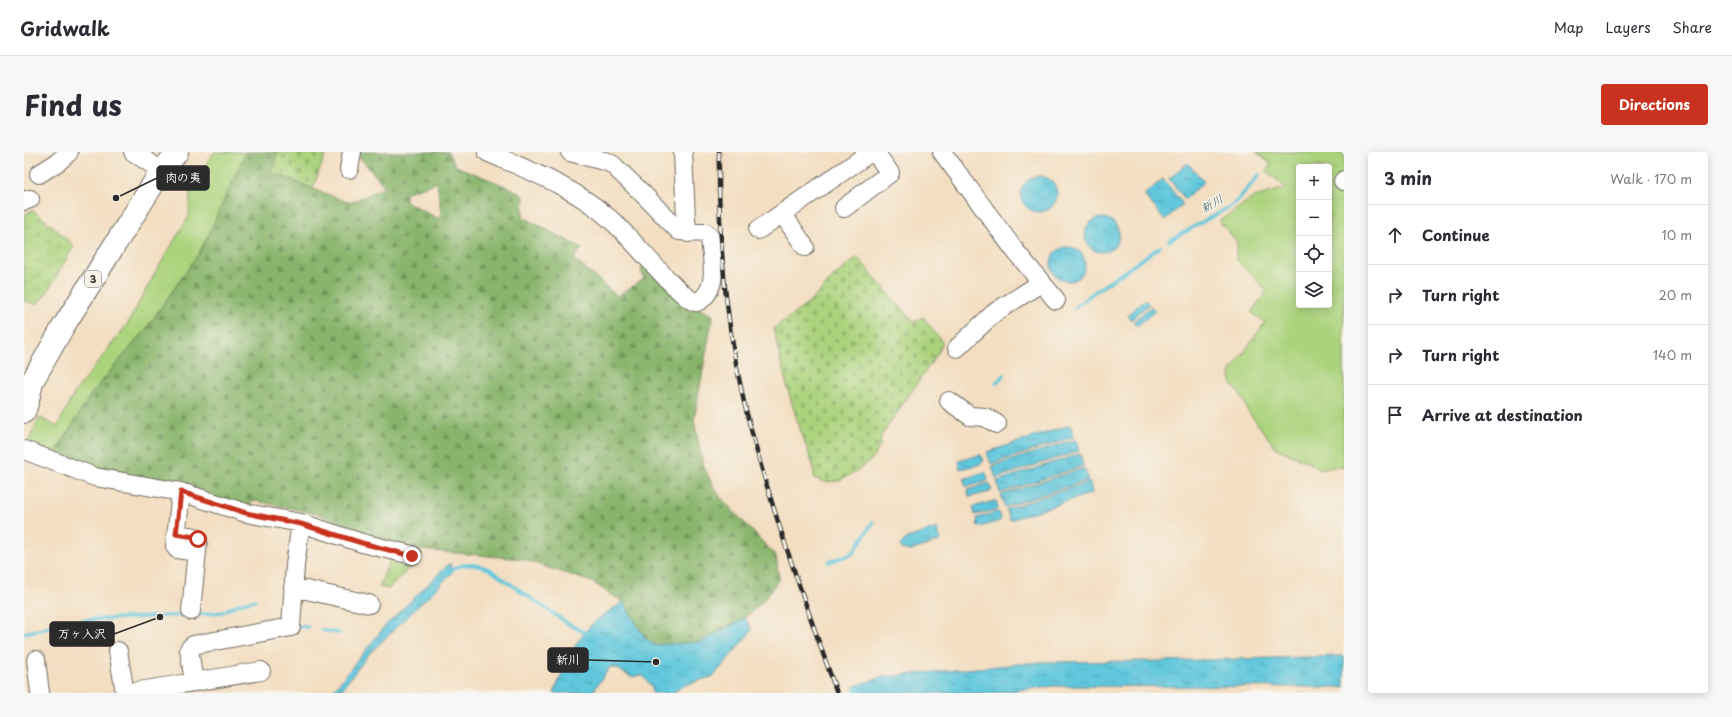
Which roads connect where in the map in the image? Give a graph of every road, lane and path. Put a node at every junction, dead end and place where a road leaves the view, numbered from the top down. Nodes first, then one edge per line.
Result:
1 (70, 152) edge
2 (133, 152) edge
3 (177, 152) edge
4 (352, 152) edge
5 (487, 152) edge
6 (570, 152) edge
7 (683, 152) edge
8 (871, 152) edge
9 (874, 152) edge
10 (942, 152) edge
11 (349, 169) dead end
12 (162, 171) junction
13 (39, 174) dead end
14 (844, 208) dead end
15 (782, 213) junction
16 (758, 230) dead end
17 (688, 233) junction
18 (805, 247) dead end
19 (1041, 283) junction
20 (1056, 300) dead end
21 (957, 348) dead end
22 (949, 401) dead end
23 (24, 411) edge
24 (997, 424) dead end
25 (24, 450) edge
26 (181, 492) junction
27 (301, 524) junction
28 (412, 556) dead end
29 (293, 587) junction
30 (369, 604) dead end
31 (191, 611) dead end
32 (118, 651) dead end
33 (36, 660) dead end
34 (261, 671) dead end
35 (194, 682) junction
36 (40, 693) edge
37 (129, 693) edge

1 - 13 street
2 - 12 street
3 - 12 main road, 3
4 - 11 street
5 - 17 street
6 - 17 street
7 - 17 street
8 - 15 street
9 - 14 street
10 - 19 street
12 - 23 main road, 3
15 - 16 street
15 - 18 street
19 - 20 street
19 - 21 street
22 - 24 street
25 - 26 street
26 - 27 street
26 - 31 street
27 - 28 street
27 - 29 street
29 - 30 street
29 - 35 street
32 - 37 street
33 - 36 street
34 - 35 street
35 - 37 street

